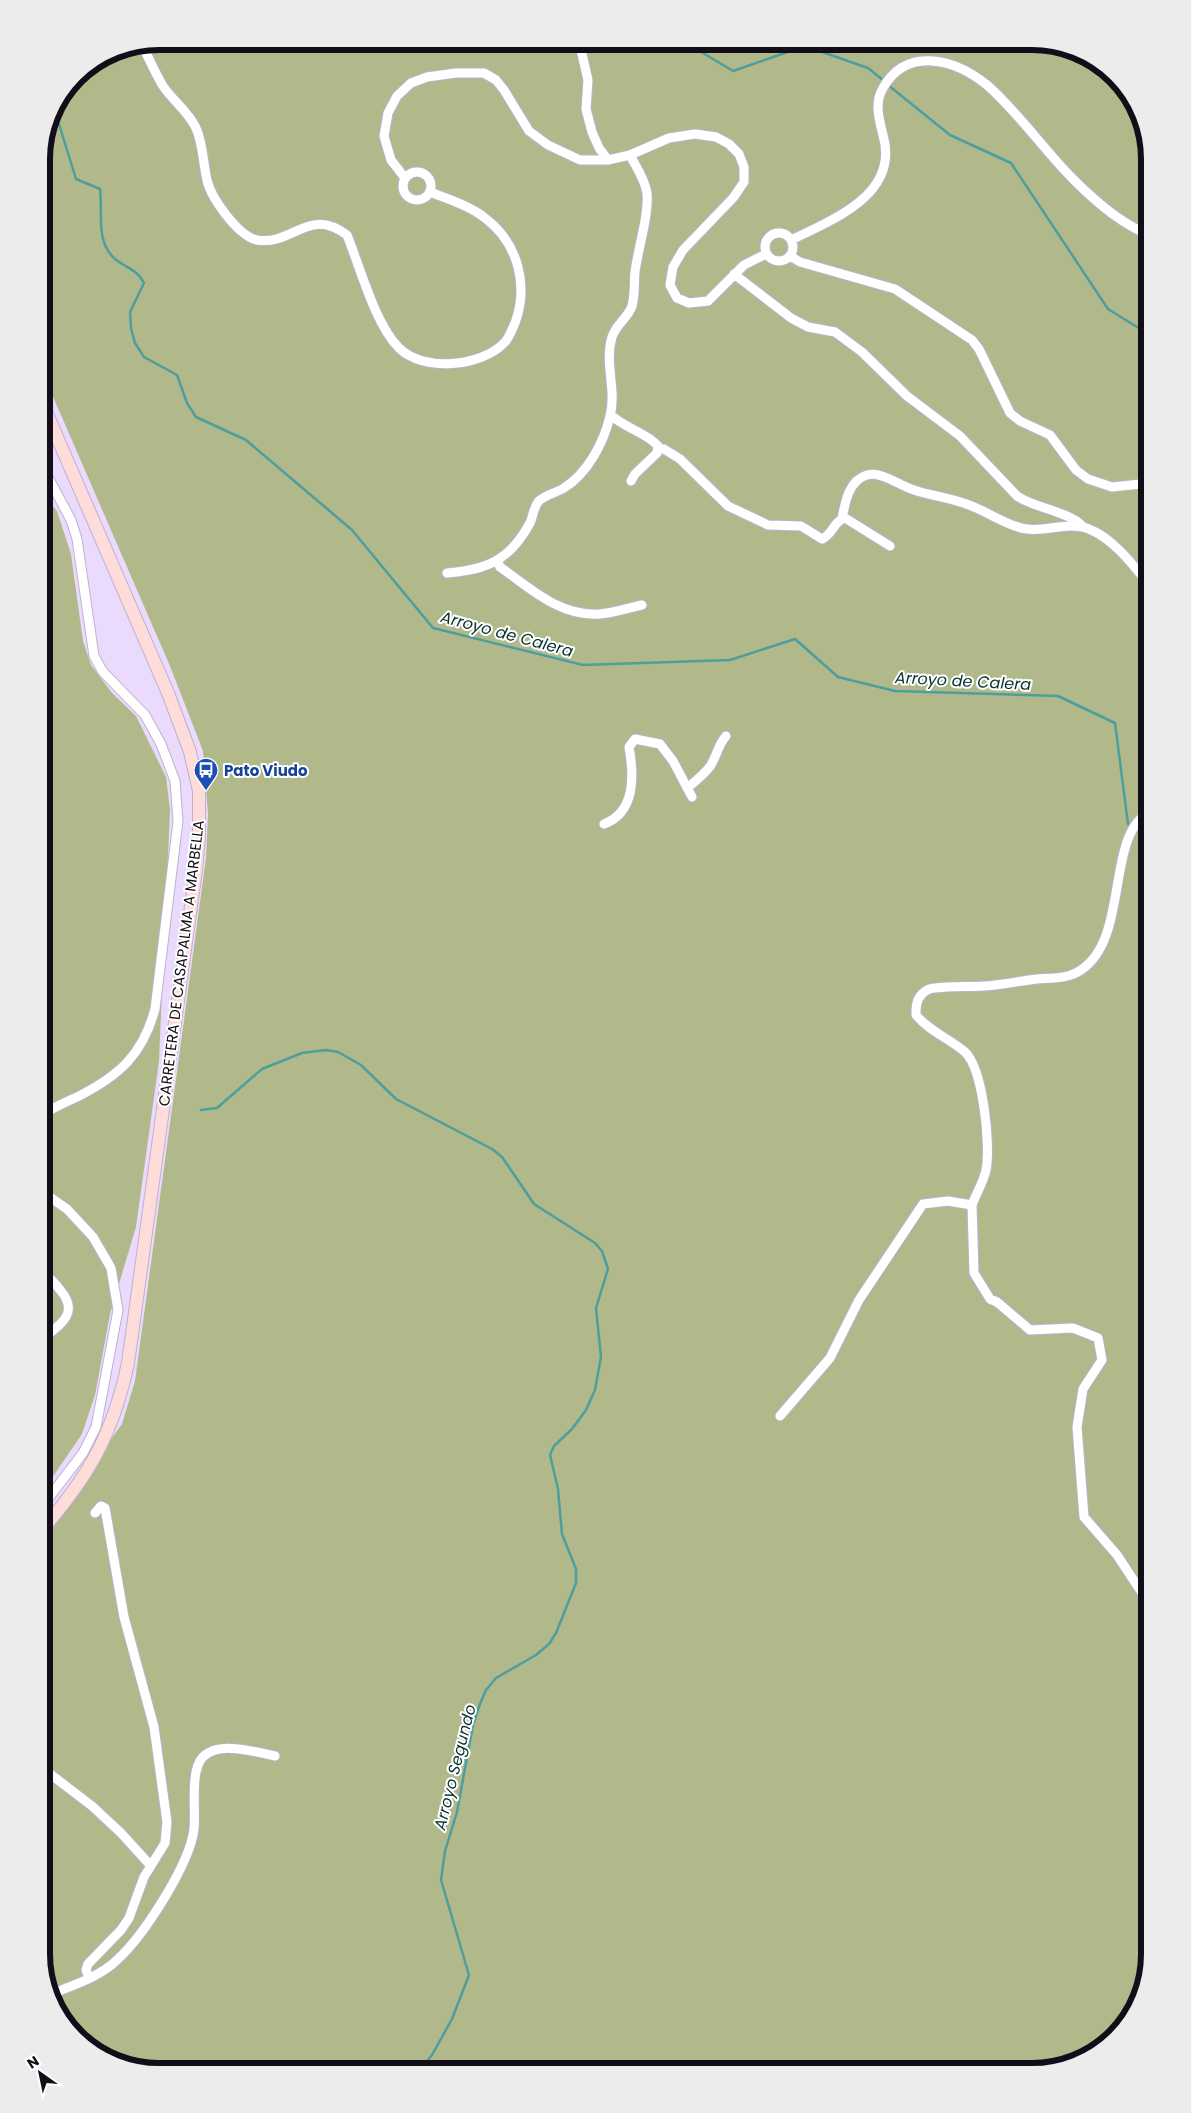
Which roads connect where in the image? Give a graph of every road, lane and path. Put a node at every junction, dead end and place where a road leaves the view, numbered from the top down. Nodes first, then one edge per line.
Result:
1 (582, 50) edge
2 (145, 51) edge
3 (630, 155) junction
4 (608, 160) junction
5 (406, 178) junction
6 (430, 192) junction
7 (1141, 232) edge
8 (792, 240) junction
9 (766, 254) junction
10 (790, 256) junction
11 (734, 274) junction
12 (611, 415) junction
13 (50, 419) edge
14 (658, 449) junction
15 (50, 479) edge
16 (631, 481) dead end
17 (1141, 484) edge
18 (842, 519) junction
19 (1083, 527) junction
20 (890, 546) dead end
21 (498, 562) junction
22 (447, 574) dead end
23 (1141, 576) edge
24 (642, 605) dead end
25 (726, 736) dead end
26 (687, 788) junction
27 (692, 796) dead end
28 (1141, 818) edge
29 (604, 824) dead end
30 (50, 1111) edge
31 (50, 1197) edge
32 (972, 1205) junction
33 (50, 1277) edge
34 (50, 1333) edge
35 (780, 1416) dead end
36 (50, 1497) edge
37 (95, 1513) dead end
38 (50, 1520) edge
39 (1141, 1591) edge
40 (276, 1756) dead end
41 (50, 1774) edge
42 (151, 1866) junction
43 (89, 1978) junction
44 (57, 1991) edge

1 - 4 street
2 - 6 street
3 - 4 street
3 - 11 street
3 - 12 street
4 - 5 street
5 - 6 street
5 - 6 street
7 - 8 street
8 - 9 street
8 - 10 street
9 - 10 street
9 - 11 street
10 - 17 street
11 - 19 street
12 - 14 street
12 - 21 street
13 - 38 main road, CARRETERA DE CASAPALMA A MARBELLA
14 - 16 street
14 - 18 street
15 - 30 street
18 - 19 street
18 - 20 street
19 - 23 street
21 - 22 street
21 - 24 street
25 - 26 street
26 - 27 street
26 - 29 street
28 - 32 street
31 - 36 street
32 - 35 street
32 - 39 street
33 - 34 street
37 - 42 street
40 - 43 street
41 - 42 street
42 - 43 street
43 - 44 street

